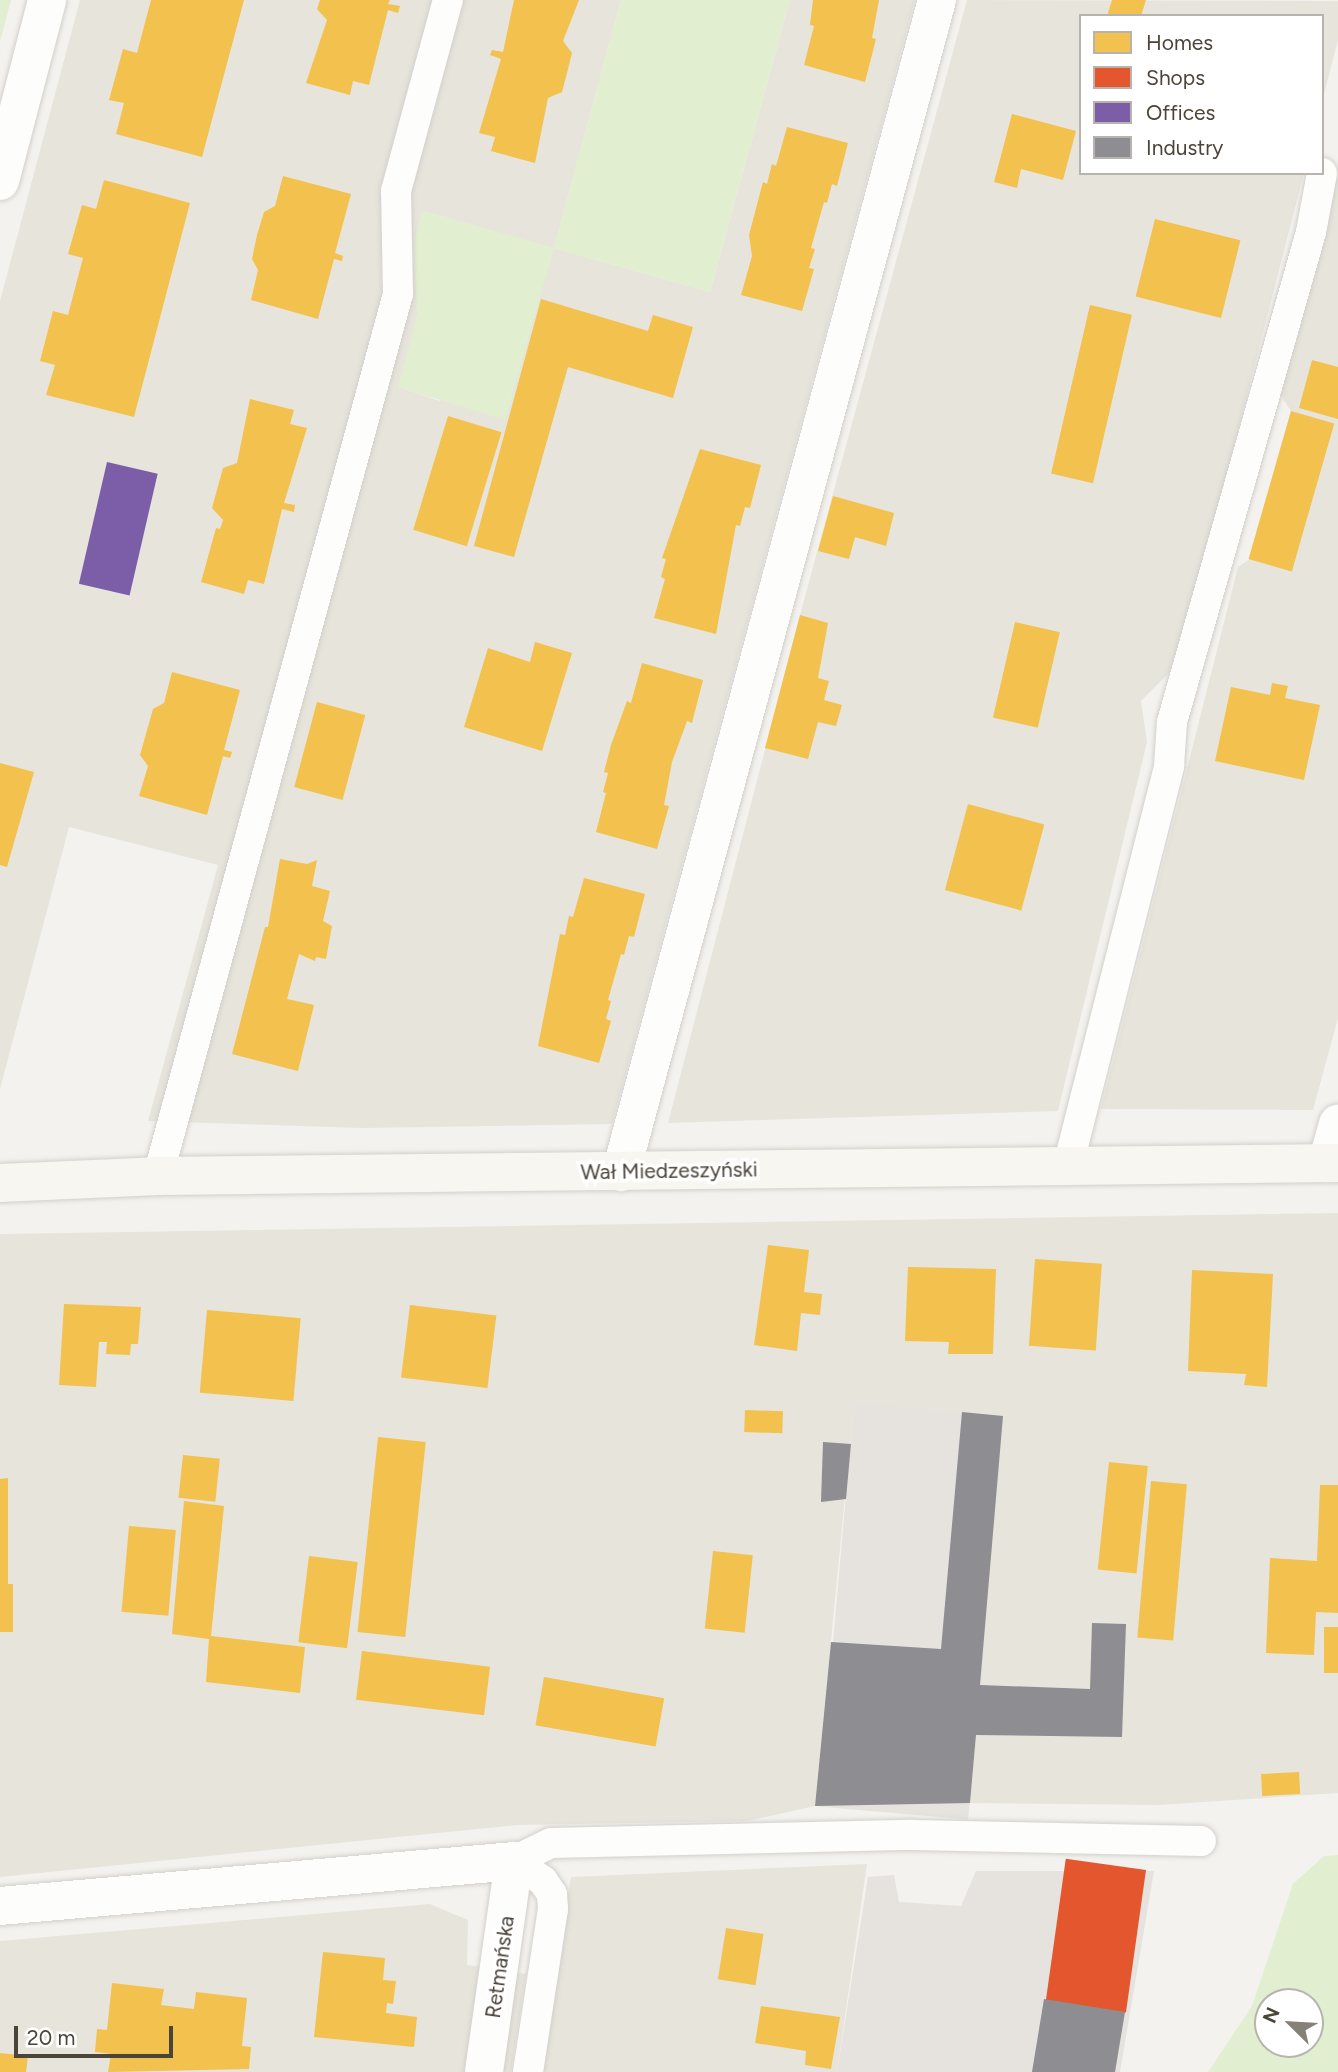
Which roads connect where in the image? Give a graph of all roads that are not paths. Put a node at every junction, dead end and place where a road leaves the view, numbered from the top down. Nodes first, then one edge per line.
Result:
1 (47, 0) edge
2 (448, 0) edge
3 (937, 0) edge
4 (1321, 175) edge
5 (0, 181) edge
6 (1338, 1124) edge
7 (1332, 1163) edge
8 (1068, 1166) junction
9 (621, 1172) junction
10 (158, 1177) junction
11 (0, 1182) edge
12 (1201, 1841) dead end
13 (514, 1861) junction
14 (0, 1906) edge
15 (484, 2072) edge
16 (528, 2072) edge

1 - 5 street
2 - 10 lane
3 - 9 street
4 - 8 lane
6 - 7 street
7 - 8 main road, Wał Miedzeszyński
8 - 9 main road, Wał Miedzeszyński
9 - 10 main road, Wał Miedzeszyński
10 - 11 main road, Wał Miedzeszyński
12 - 13 lane
13 - 14 street
13 - 15 street, Retmańska
13 - 16 lane

